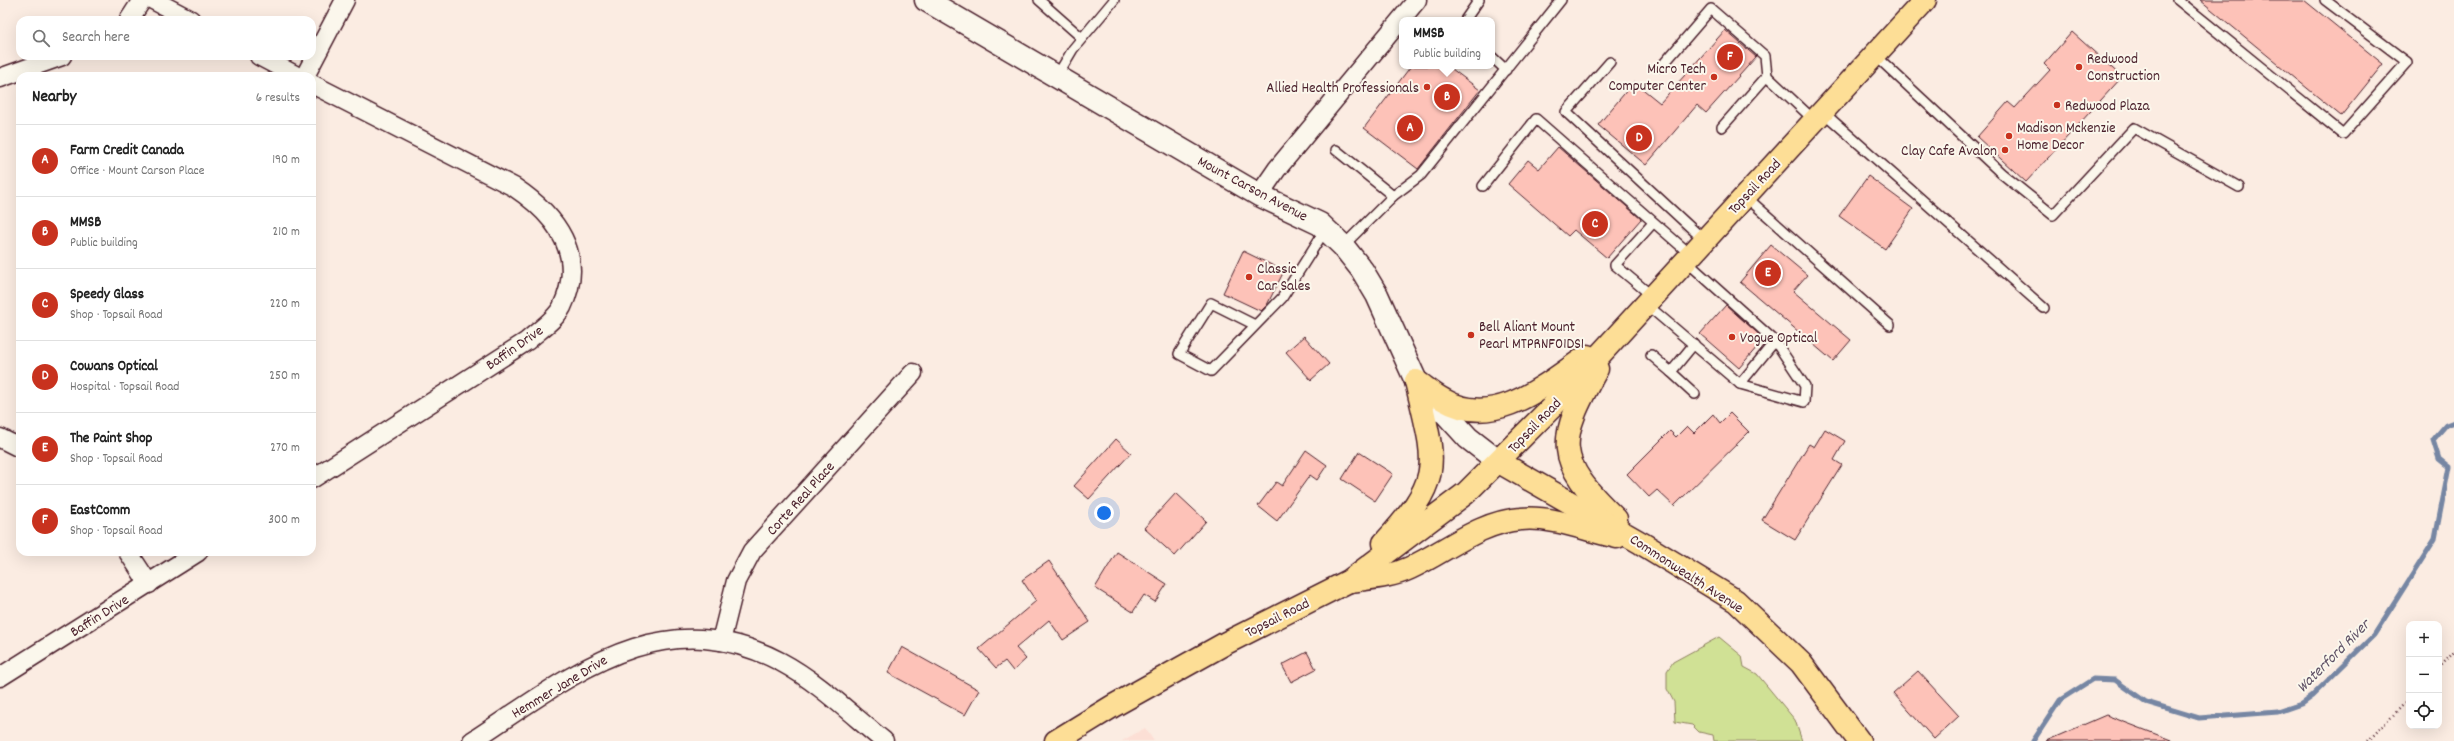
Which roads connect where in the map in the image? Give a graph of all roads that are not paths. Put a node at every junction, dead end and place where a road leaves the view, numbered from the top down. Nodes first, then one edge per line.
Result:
1 (142, 0) edge
2 (153, 0) edge
3 (344, 0) edge
4 (926, 0) edge
5 (1039, 0) edge
6 (1114, 0) edge
7 (1417, 0) edge
8 (1479, 0) edge
9 (1561, 0) edge
10 (1925, 0) edge
11 (2178, 0) edge
12 (2325, 0) edge
13 (132, 16) edge
14 (183, 16) edge
15 (1403, 17) edge
16 (1468, 17) edge
17 (1399, 22) edge
18 (1082, 38) junction
19 (316, 55) edge
20 (1875, 55) junction
21 (51, 60) edge
22 (267, 60) edge
23 (313, 60) edge
24 (1495, 60) edge
25 (1610, 62) dead end
26 (1661, 67) dead end
27 (1506, 70) junction
28 (16, 72) edge
29 (17, 72) edge
30 (289, 72) edge
31 (307, 72) edge
32 (1057, 76) junction
33 (1767, 76) junction
34 (0, 78) edge
35 (316, 86) edge
36 (1819, 116) junction
37 (1722, 127) dead end
38 (1336, 150) dead end
39 (1483, 186) dead end
40 (2239, 187) dead end
41 (1259, 195) junction
42 (1393, 196) junction
43 (1745, 196) junction
44 (1653, 223) junction
45 (1325, 230) junction
46 (1343, 246) junction
47 (1694, 252) junction
48 (1649, 300) junction
49 (2044, 308) dead end
50 (1256, 325) junction
51 (1890, 326) dead end
52 (1616, 336) junction
53 (1774, 341) junction
54 (1694, 344) junction
55 (1651, 355) dead end
56 (1671, 372) junction
57 (913, 373) dead end
58 (1416, 381) junction
59 (1740, 384) junction
60 (1695, 394) dead end
61 (0, 438) edge
62 (16, 446) edge
63 (1499, 462) junction
64 (316, 476) edge
65 (1641, 543) junction
66 (131, 556) edge
67 (192, 556) edge
68 (1349, 581) junction
69 (149, 584) junction
70 (721, 641) junction
71 (0, 677) edge
72 (472, 741) edge
73 (884, 741) edge
74 (1056, 741) edge
75 (1859, 741) edge

1 - 13 street
2 - 14 street
3 - 19 street
4 - 32 main road, Mount Carson Avenue
5 - 18 lane
6 - 18 lane
7 - 15 street
8 - 16 lane
9 - 27 lane
10 - 20 main road, Topsail Road
11 - 12 lane
17 - 41 street
18 - 32 lane
20 - 36 main road, Topsail Road
20 - 40 lane
21 - 29 street
22 - 30 street
23 - 31 street
24 - 27 lane
25 - 47 lane
26 - 33 lane
27 - 42 lane
28 - 34 street
32 - 41 main road, Mount Carson Avenue
33 - 36 lane
33 - 37 lane
35 - 64 street, Baffin Drive
36 - 43 main road, Topsail Road
36 - 49 lane
38 - 42 lane
39 - 44 lane
41 - 45 main road, Mount Carson Avenue
42 - 46 lane
43 - 47 main road, Topsail Road
43 - 51 lane
44 - 47 lane
44 - 48 lane
45 - 46 main road, Mount Carson Avenue
45 - 50 lane
46 - 58 main road, Mount Carson Avenue
47 - 48 main road, Topsail Road
47 - 53 lane
48 - 52 main road, Topsail Road
48 - 54 lane
50 - 50 lane
52 - 58 main road
52 - 63 main road, Topsail Road
52 - 65 main road
53 - 59 lane
53 - 59 lane
54 - 56 lane
54 - 59 lane
55 - 56 lane
56 - 60 lane
57 - 70 street, Corte Real Place
58 - 63 main road, Mount Carson Avenue
58 - 68 main road
61 - 62 street
63 - 65 main road, Commonwealth Avenue
63 - 68 main road, Topsail Road
65 - 68 main road
65 - 75 main road, Commonwealth Avenue
66 - 69 street
67 - 69 street, Baffin Drive
68 - 74 main road, Topsail Road
69 - 71 street, Baffin Drive
70 - 72 street, Hemmer Jane Drive
70 - 73 street, Hemmer Jane Drive

